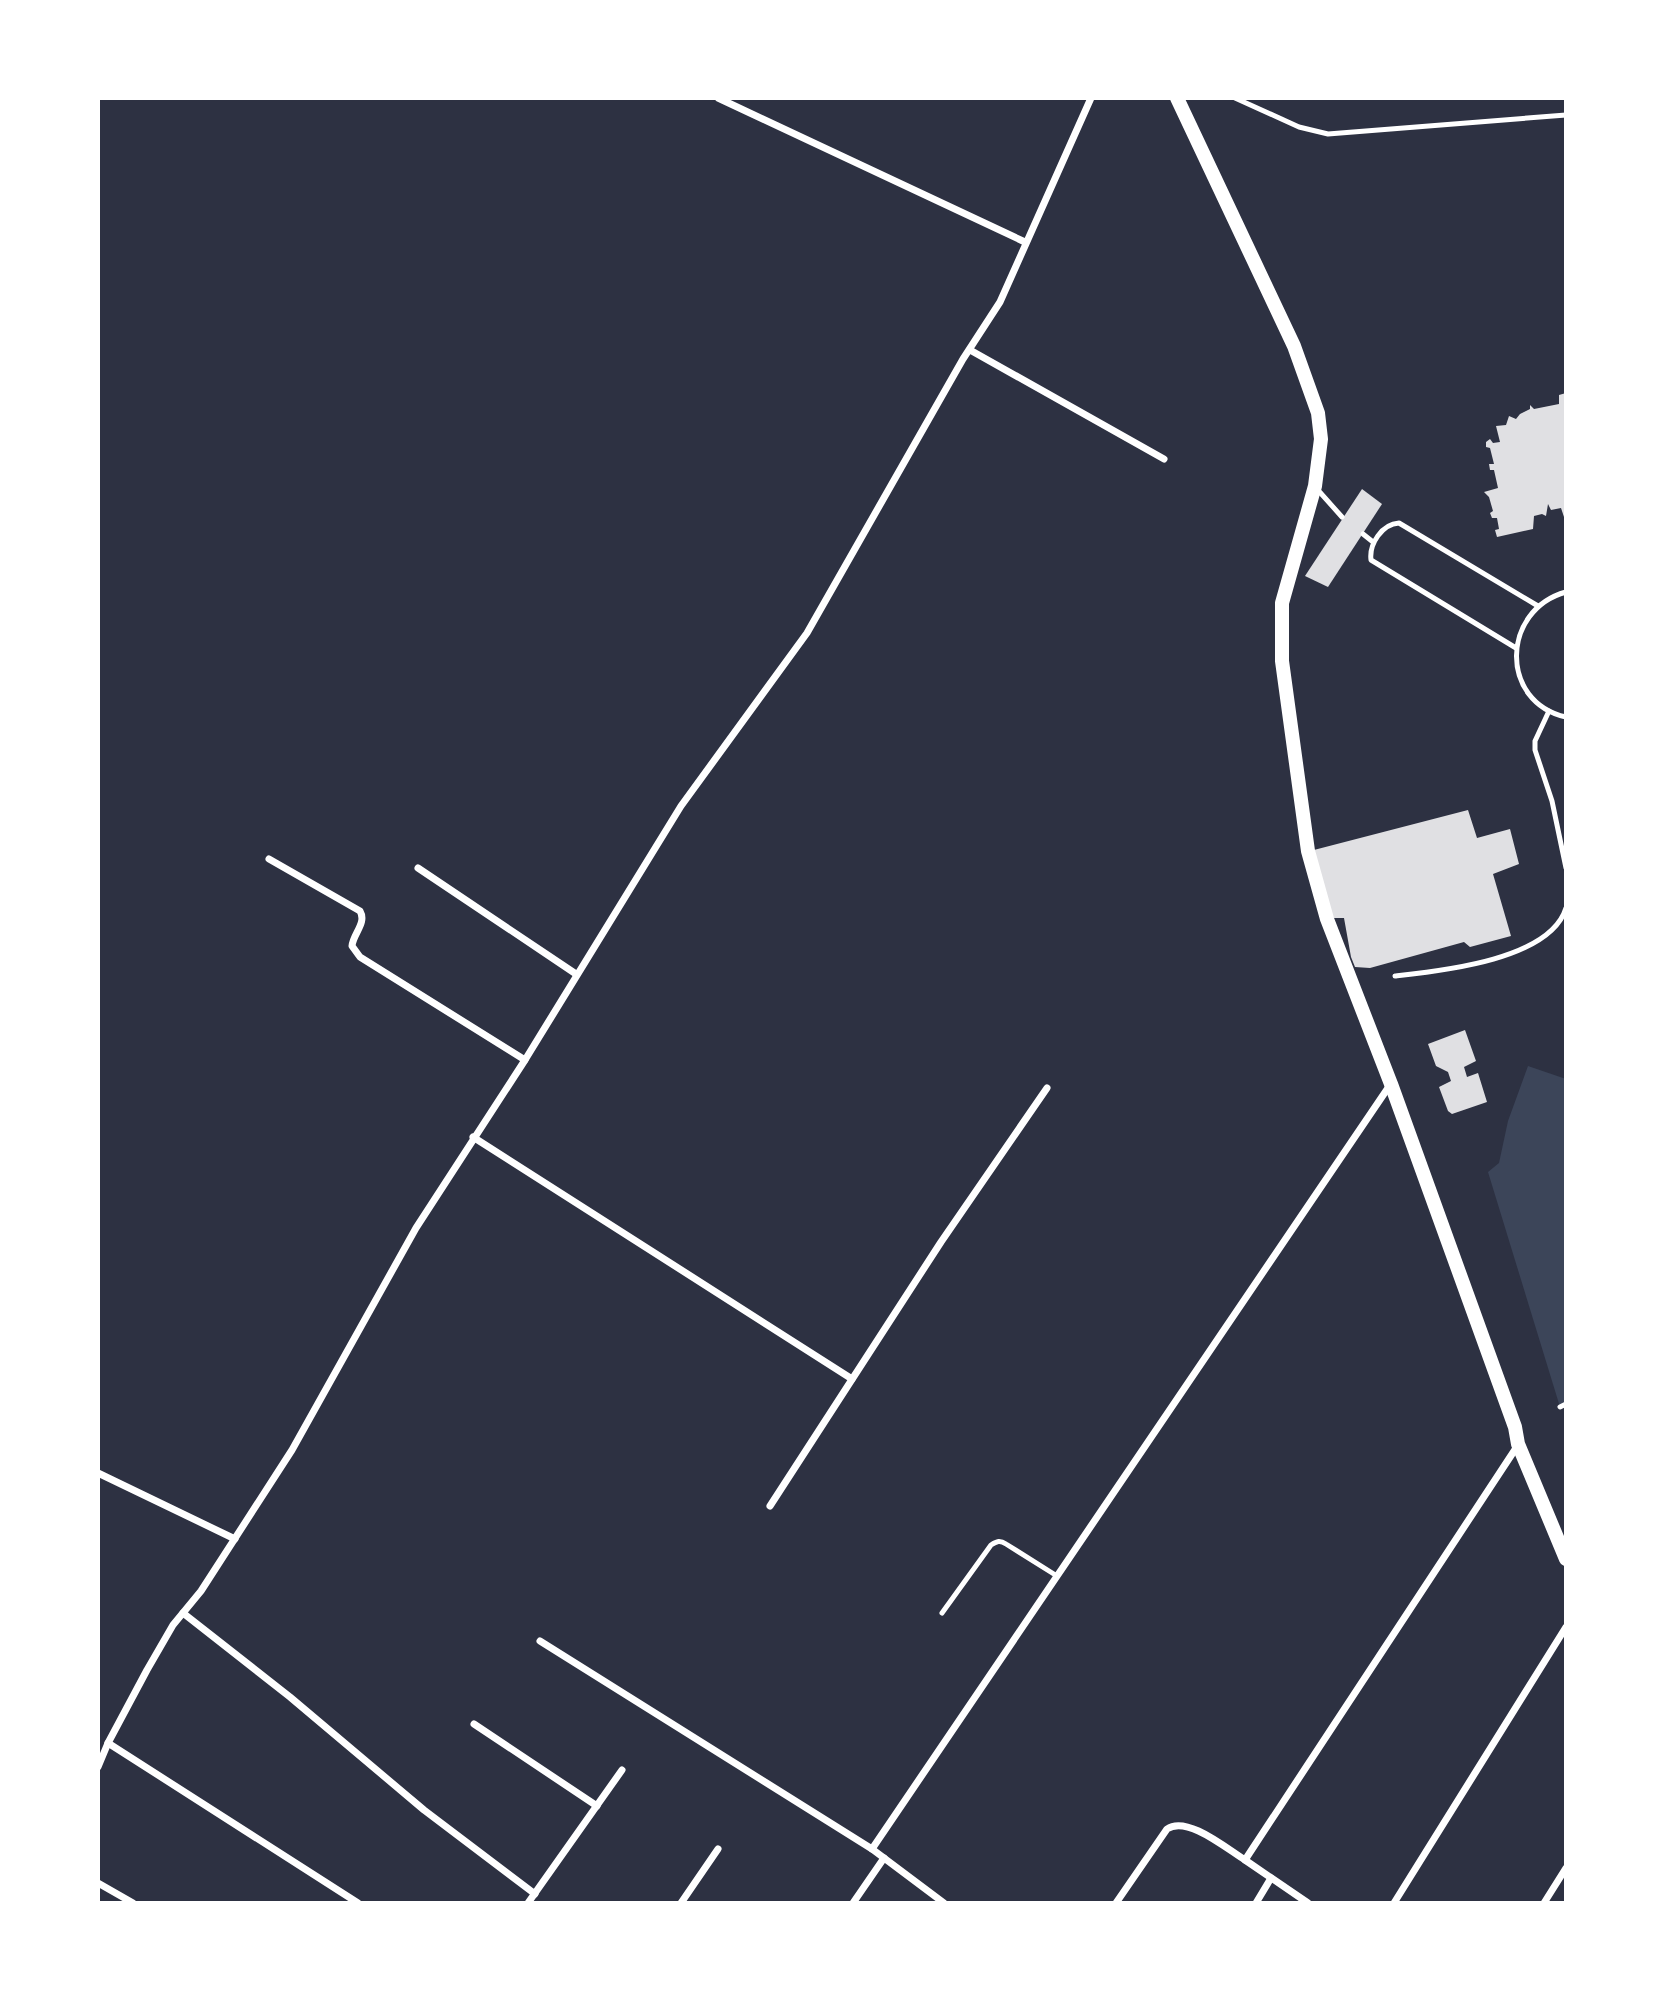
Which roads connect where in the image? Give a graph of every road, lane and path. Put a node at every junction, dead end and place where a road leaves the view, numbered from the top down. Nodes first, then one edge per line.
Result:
1 (718, 98) edge
2 (1091, 98) edge
3 (1177, 98) edge
4 (1235, 98) edge
5 (1566, 115) edge
6 (1025, 242) junction
7 (970, 350) junction
8 (1164, 459) dead end
9 (1315, 486) junction
10 (1342, 517) dead end
11 (1363, 534) dead end
12 (1373, 542) junction
13 (1566, 592) edge
14 (1538, 606) junction
15 (1516, 648) junction
16 (1549, 711) junction
17 (1566, 717) edge
18 (269, 859) dead end
19 (418, 868) dead end
20 (1566, 868) edge
21 (1566, 908) edge
22 (576, 974) junction
23 (1395, 976) dead end
24 (525, 1060) junction
25 (1391, 1084) junction
26 (1047, 1088) dead end
27 (473, 1138) junction
28 (852, 1379) junction
29 (1518, 1444) junction
30 (98, 1474) edge
31 (770, 1506) dead end
32 (235, 1539) junction
33 (1566, 1559) edge
34 (1057, 1576) junction
35 (183, 1613) junction
36 (942, 1613) dead end
37 (1566, 1627) edge
38 (540, 1641) dead end
39 (474, 1724) dead end
40 (108, 1743) junction
41 (98, 1767) edge
42 (622, 1770) dead end
43 (597, 1806) junction
44 (718, 1849) dead end
45 (872, 1849) junction
46 (884, 1858) junction
47 (1245, 1860) junction
48 (1566, 1868) edge
49 (1271, 1878) junction
50 (98, 1883) edge
51 (535, 1894) junction
52 (133, 1903) edge
53 (358, 1903) edge
54 (528, 1903) edge
55 (681, 1903) edge
56 (853, 1903) edge
57 (944, 1903) edge
58 (1116, 1903) edge
59 (1256, 1903) edge
60 (1308, 1903) edge
61 (1394, 1903) edge
62 (1544, 1903) edge

1 - 6 street
2 - 6 street
3 - 9 main road
4 - 5 lane
6 - 7 street
7 - 8 street
7 - 22 street
9 - 10 lane
9 - 25 main road
11 - 12 lane
12 - 14 lane
12 - 15 lane
13 - 14 lane
14 - 15 lane
15 - 16 lane
16 - 17 lane
16 - 20 lane
18 - 24 street
19 - 22 street
21 - 23 lane
22 - 24 street
24 - 27 street
25 - 29 main road
25 - 34 street
26 - 28 street
27 - 28 street
27 - 32 street
28 - 31 street
29 - 33 main road
29 - 47 street
30 - 32 street
32 - 35 street
34 - 36 lane
34 - 45 street
35 - 40 street
35 - 51 street
37 - 61 street
38 - 45 street
39 - 43 street
40 - 41 street
40 - 53 street
42 - 43 street
43 - 51 street
44 - 55 street
45 - 46 street
46 - 56 street
46 - 57 street
47 - 49 street
47 - 58 street
48 - 62 street
49 - 59 street
49 - 60 street
50 - 52 street
51 - 54 street

